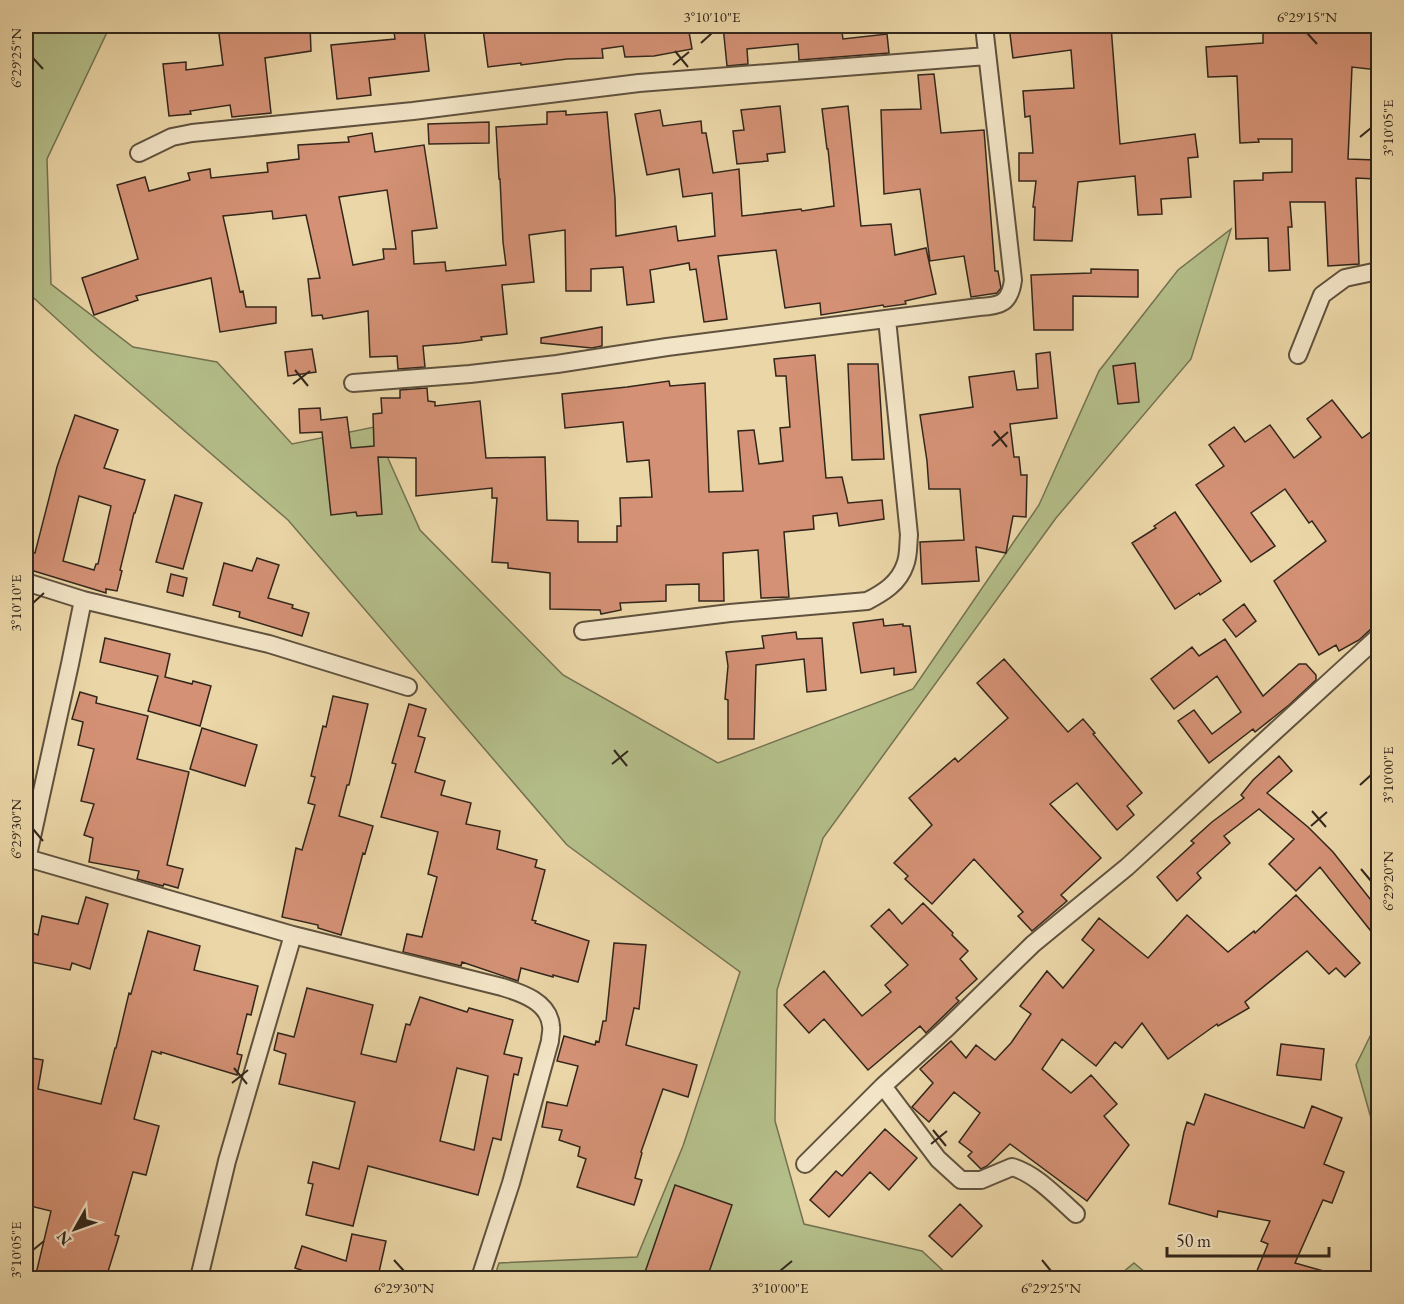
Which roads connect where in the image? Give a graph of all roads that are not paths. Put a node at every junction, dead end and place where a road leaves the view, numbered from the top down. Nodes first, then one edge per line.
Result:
1 (984, 26) edge
2 (987, 56) junction
3 (139, 153) dead end
4 (1378, 271) edge
5 (887, 320) junction
6 (1298, 355) dead end
7 (353, 382) dead end
8 (26, 582) edge
9 (83, 600) junction
10 (583, 631) dead end
11 (1378, 637) edge
12 (408, 687) dead end
13 (26, 861) edge
14 (293, 935) junction
15 (883, 1086) junction
16 (805, 1164) dead end
17 (1076, 1214) dead end
18 (199, 1278) edge
19 (480, 1278) edge

1 - 2 street
2 - 3 street
2 - 5 street
4 - 6 street
5 - 7 street
5 - 10 street
8 - 9 street
9 - 12 street
9 - 13 street
11 - 15 street
13 - 14 street
14 - 18 street
14 - 19 street
15 - 16 street
15 - 17 street

